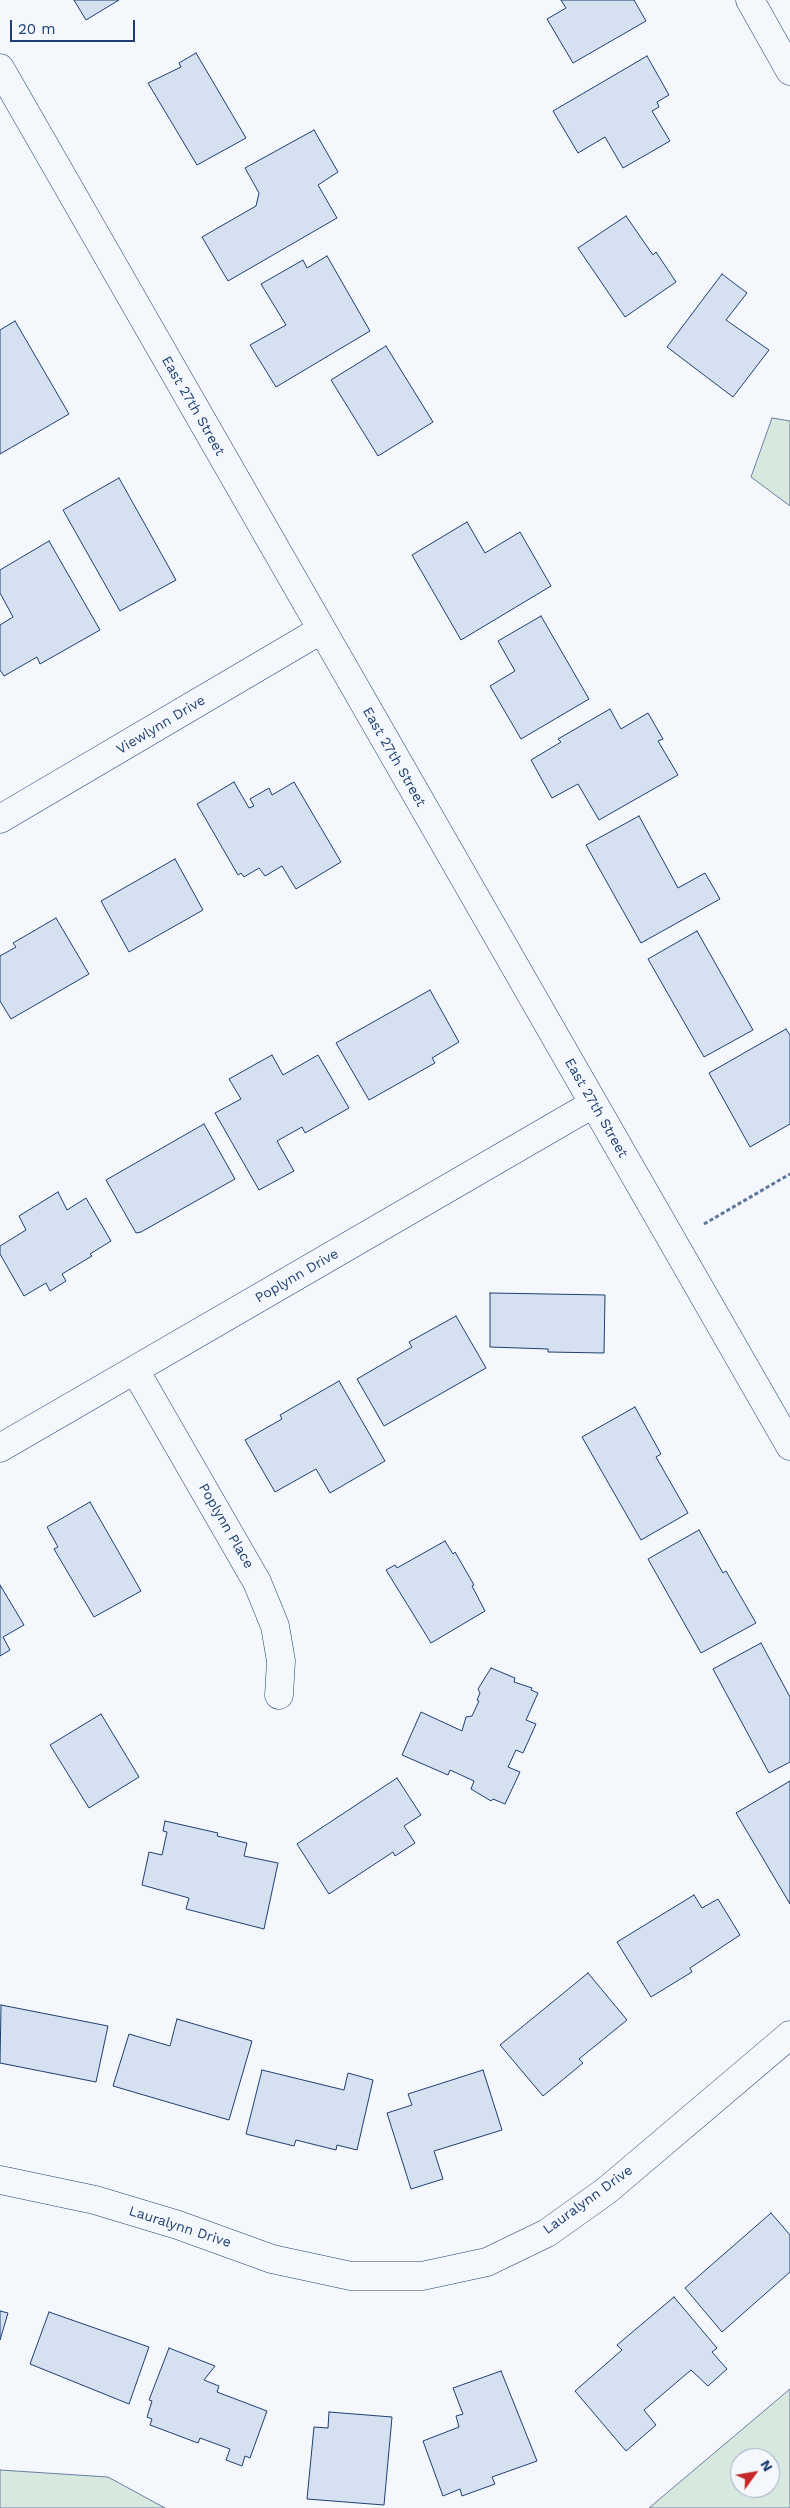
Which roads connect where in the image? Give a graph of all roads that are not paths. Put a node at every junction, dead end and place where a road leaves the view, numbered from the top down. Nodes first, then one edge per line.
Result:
1 (750, 0) edge
2 (0, 68) edge
3 (790, 71) edge
4 (321, 630) junction
5 (0, 820) edge
6 (593, 1104) junction
7 (135, 1370) junction
8 (790, 1446) edge
9 (0, 1448) edge
10 (279, 1695) dead end
11 (790, 2035) edge
12 (0, 2180) edge

1 - 3 street
2 - 4 street, East 27th Street
4 - 5 street, Viewlynn Drive
4 - 6 street, East 27th Street
6 - 7 street, Poplynn Drive
6 - 8 street, East 27th Street
7 - 9 street, Poplynn Drive
7 - 10 street, Poplynn Place
11 - 12 street, Lauralynn Drive

